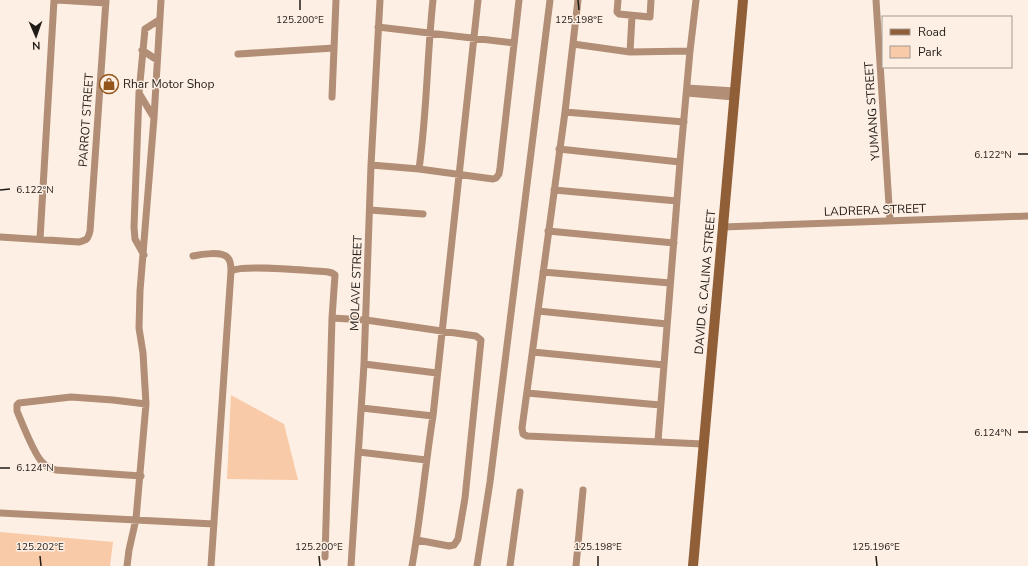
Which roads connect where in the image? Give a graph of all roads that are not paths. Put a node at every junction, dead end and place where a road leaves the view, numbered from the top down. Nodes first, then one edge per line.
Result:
1 (54, 0) edge
2 (57, 0) edge
3 (161, 0) edge
4 (336, 0) edge
5 (380, 0) edge
6 (433, 0) edge
7 (478, 0) edge
8 (519, 0) edge
9 (550, 0) edge
10 (578, 0) edge
11 (618, 0) edge
12 (651, 0) edge
13 (696, 0) edge
14 (744, 0) edge
15 (876, 0) edge
16 (106, 1) edge
17 (632, 16) junction
18 (159, 20) junction
19 (378, 27) junction
20 (430, 32) junction
21 (474, 37) junction
22 (514, 43) junction
23 (573, 44) junction
24 (334, 48) junction
25 (142, 50) junction
26 (690, 51) junction
27 (630, 52) junction
28 (238, 54) dead end
29 (158, 60) junction
30 (687, 91) junction
31 (139, 93) junction
32 (734, 94) junction
33 (332, 97) dead end
34 (565, 112) junction
35 (154, 118) junction
36 (684, 122) junction
37 (559, 150) junction
38 (680, 162) junction
39 (371, 165) junction
40 (419, 169) junction
41 (459, 175) junction
42 (554, 190) junction
43 (677, 201) junction
44 (370, 210) junction
45 (423, 214) dead end
46 (1028, 216) edge
47 (890, 221) junction
48 (723, 227) junction
49 (548, 231) junction
50 (145, 234) junction
51 (0, 237) edge
52 (40, 239) junction
53 (136, 242) junction
54 (674, 243) junction
55 (144, 255) junction
56 (193, 256) dead end
57 (231, 271) junction
58 (543, 272) junction
59 (670, 283) junction
60 (538, 311) junction
61 (332, 318) junction
62 (366, 320) junction
63 (667, 324) junction
64 (443, 331) junction
65 (533, 352) junction
66 (364, 364) junction
67 (664, 365) junction
68 (437, 373) junction
69 (526, 393) junction
70 (146, 404) junction
71 (660, 405) junction
72 (362, 408) junction
73 (433, 416) junction
74 (658, 441) junction
75 (703, 444) junction
76 (359, 452) junction
77 (426, 460) junction
78 (140, 476) junction
79 (583, 490) dead end
80 (520, 492) dead end
81 (0, 513) edge
82 (136, 519) junction
83 (214, 524) junction
84 (417, 540) junction
85 (325, 557) dead end
86 (128, 566) edge
87 (211, 566) edge
88 (351, 566) edge
89 (412, 566) edge
90 (477, 566) edge
91 (510, 566) edge
92 (576, 566) edge
93 (693, 566) edge

1 - 52 street
2 - 16 street
3 - 18 street
4 - 24 street
5 - 19 street, MOLAVE STREET
6 - 20 street
7 - 21 street
8 - 22 street
9 - 90 street
10 - 23 street
11 - 17 street
12 - 17 street
13 - 26 street
14 - 32 street, DAVID G. CALINA STREET
15 - 47 street, YUMANG STREET
16 - 52 street, PARROT STREET
17 - 27 street
18 - 25 street
18 - 29 street
19 - 20 street
19 - 39 street, MOLAVE STREET
20 - 21 street
20 - 40 street
21 - 22 street
21 - 41 street
22 - 41 street
23 - 27 street
23 - 34 street
24 - 28 street
24 - 33 street
25 - 29 street
25 - 31 street
26 - 27 street
26 - 30 street
29 - 35 street
30 - 32 street
30 - 36 street
31 - 35 street
31 - 53 street
32 - 48 street, DAVID G. CALINA STREET
34 - 36 street
34 - 37 street
35 - 50 street
36 - 38 street
37 - 38 street
37 - 42 street
38 - 43 street
39 - 40 street
39 - 44 street, MOLAVE STREET
40 - 41 street
41 - 64 street
42 - 43 street
42 - 49 street
43 - 54 street
44 - 45 street
44 - 62 street, MOLAVE STREET
46 - 47 street, LADRERA STREET
47 - 48 street, LADRERA STREET
48 - 75 street, DAVID G. CALINA STREET
49 - 54 street
49 - 58 street
50 - 53 street
50 - 55 street
51 - 52 street
53 - 55 street
54 - 59 street
55 - 70 street
56 - 57 street
57 - 61 street
57 - 83 street
58 - 59 street
58 - 60 street
59 - 63 street
60 - 63 street
60 - 65 street
61 - 62 street
61 - 85 street
62 - 64 street
62 - 66 street, MOLAVE STREET
63 - 67 street
64 - 68 street
64 - 84 street
65 - 67 street
65 - 69 street
66 - 68 street
66 - 72 street, MOLAVE STREET
67 - 71 street
68 - 73 street
69 - 71 street
69 - 74 street
70 - 78 street
70 - 78 street
71 - 74 street
72 - 73 street
72 - 76 street, MOLAVE STREET
73 - 77 street
74 - 75 street
75 - 93 street, DAVID G. CALINA STREET
76 - 77 street
76 - 88 street, MOLAVE STREET
77 - 84 street
78 - 82 street
79 - 92 street
80 - 91 street
81 - 82 street
82 - 83 street
82 - 86 street
83 - 87 street
84 - 89 street

